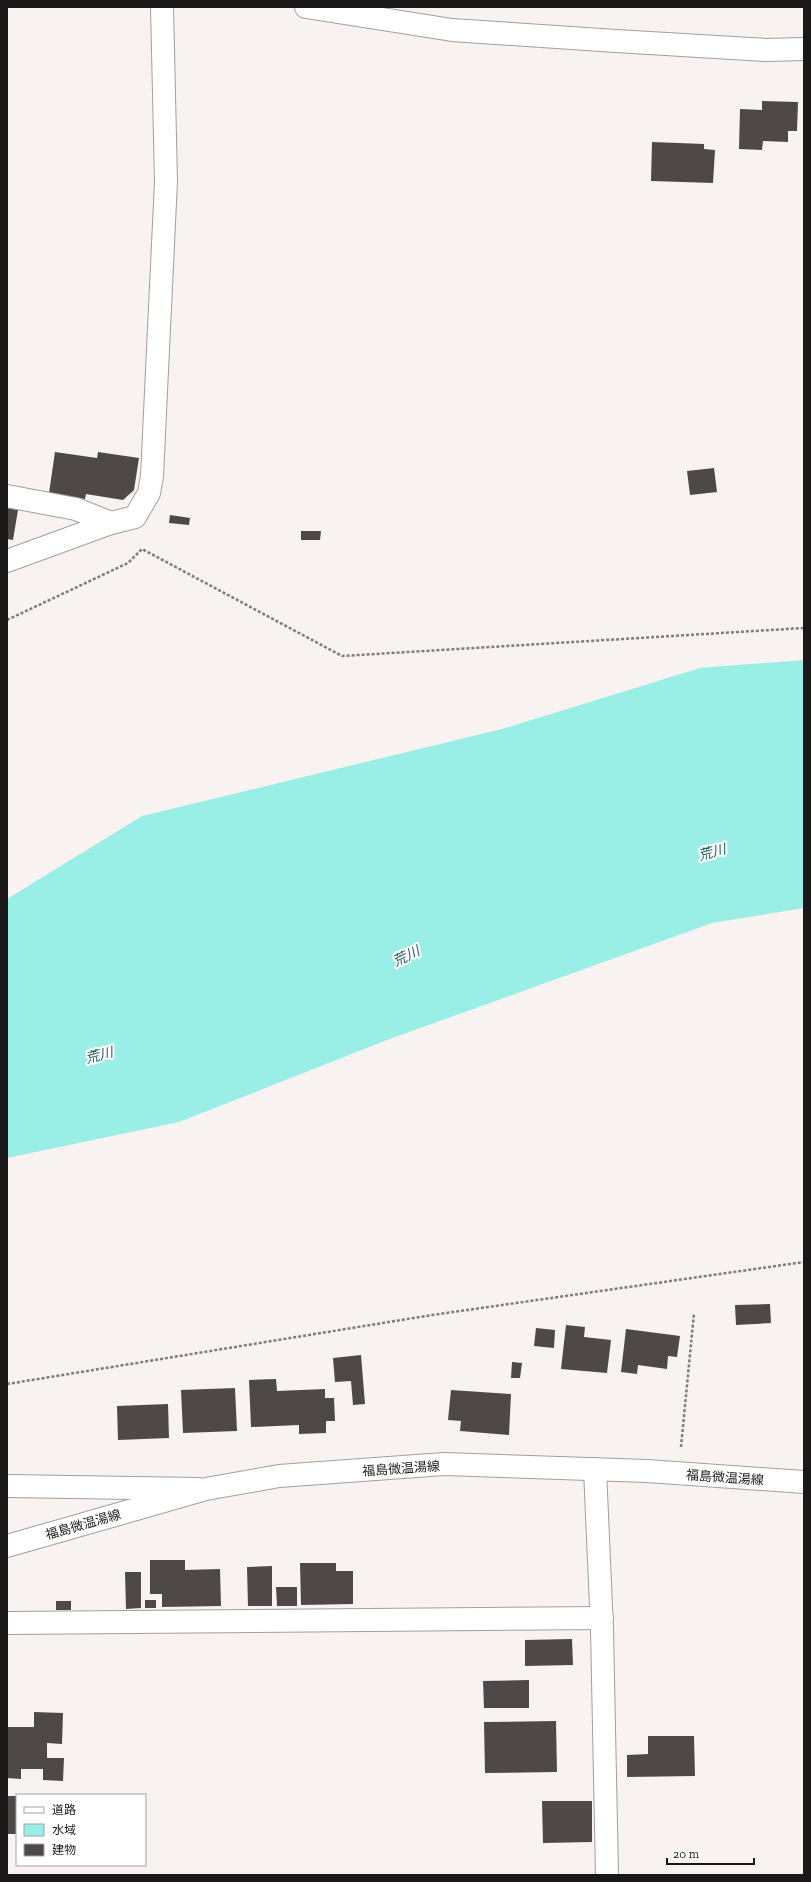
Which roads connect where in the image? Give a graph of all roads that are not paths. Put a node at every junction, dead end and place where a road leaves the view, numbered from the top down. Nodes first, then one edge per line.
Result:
1 (162, 7) edge
2 (306, 7) edge
3 (402, 15) edge
4 (804, 50) edge
5 (7, 496) edge
6 (111, 523) junction
7 (7, 561) edge
8 (595, 1470) junction
9 (804, 1482) edge
10 (7, 1486) edge
11 (206, 1489) junction
12 (7, 1546) edge
13 (602, 1618) junction
14 (7, 1623) edge
15 (607, 1875) edge

1 - 6 street
2 - 3 street
3 - 4 street
5 - 6 street
6 - 7 street
8 - 9 street, 福島微温湯線
8 - 11 street, 福島微温湯線
8 - 13 street
10 - 11 street
11 - 12 street, 福島微温湯線
13 - 14 street
13 - 15 street

